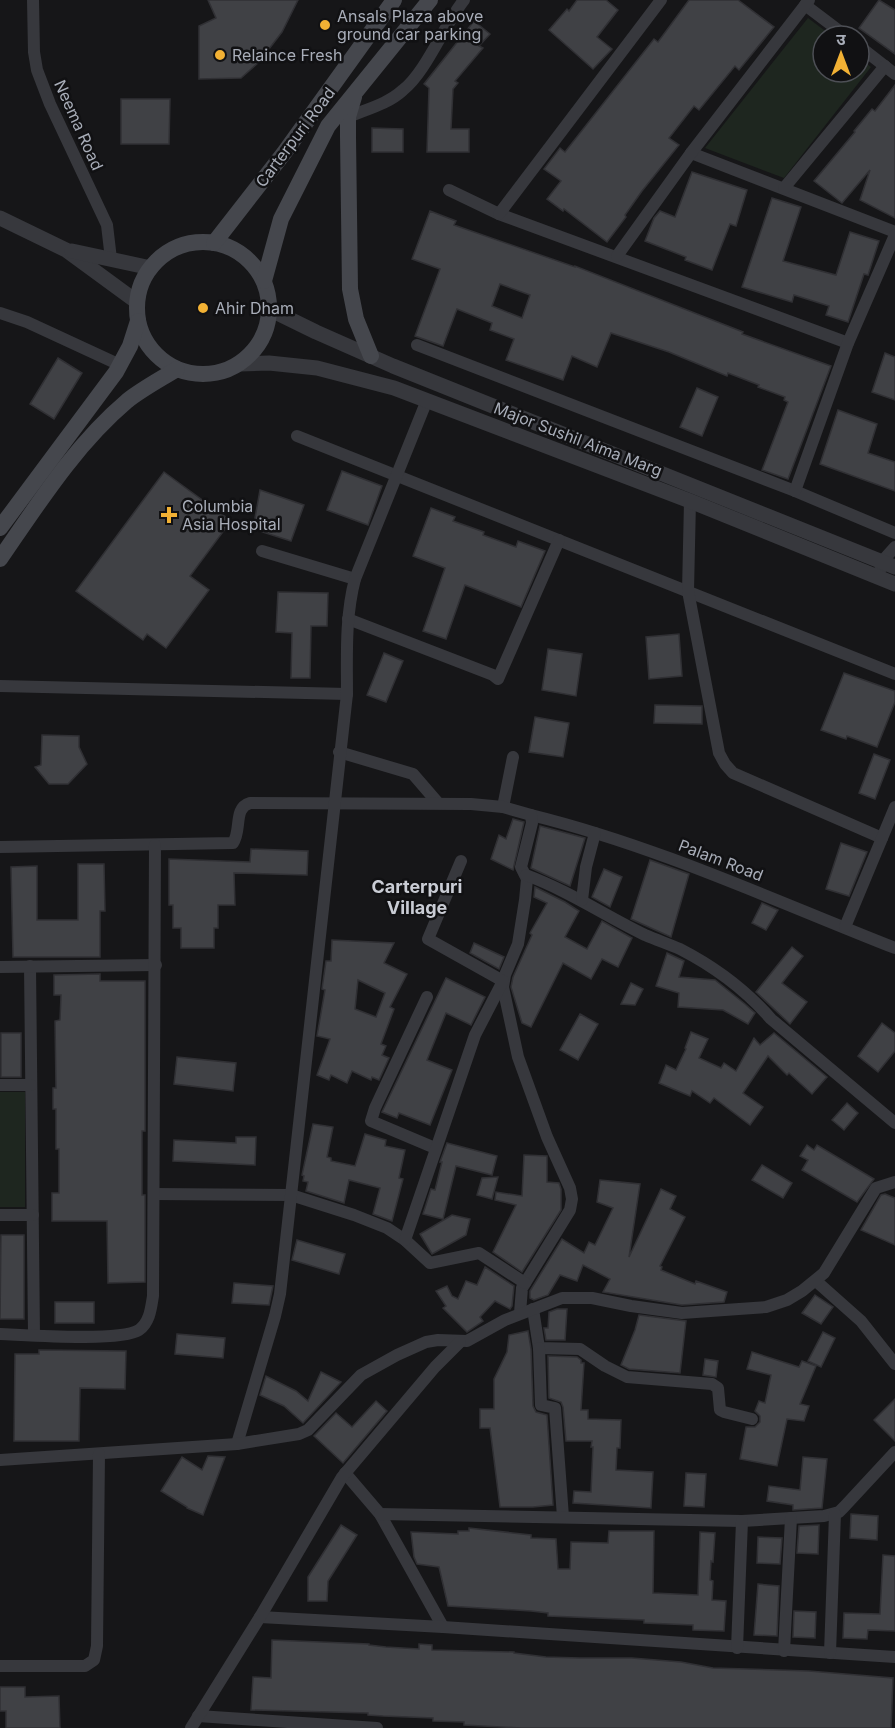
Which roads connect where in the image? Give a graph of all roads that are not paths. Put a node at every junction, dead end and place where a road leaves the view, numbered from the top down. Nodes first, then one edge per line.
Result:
1 (33, 0) edge
2 (394, 0) edge
3 (430, 0) edge
4 (464, 0) edge
5 (661, 0) edge
6 (807, 2) edge
7 (832, 24) edge
8 (871, 55) edge
9 (890, 70) edge
10 (356, 90) junction
11 (348, 117) junction
12 (691, 153) junction
13 (784, 188) junction
14 (449, 190) dead end
15 (499, 214) junction
16 (0, 218) edge
17 (895, 233) edge
18 (214, 243) junction
19 (66, 250) junction
20 (617, 256) junction
21 (111, 259) junction
22 (151, 268) junction
23 (264, 281) junction
24 (137, 302) junction
25 (269, 309) junction
26 (0, 313) edge
27 (138, 321) junction
28 (848, 343) junction
29 (417, 345) dead end
30 (371, 356) junction
31 (240, 364) junction
32 (120, 365) junction
33 (177, 369) junction
34 (427, 400) junction
35 (297, 436) dead end
36 (396, 475) junction
37 (795, 491) junction
38 (690, 501) junction
39 (0, 528) edge
40 (895, 533) edge
41 (559, 540) junction
42 (895, 548) edge
43 (262, 551) dead end
44 (0, 559) edge
45 (885, 569) edge
46 (355, 579) junction
47 (895, 584) edge
48 (688, 591) junction
49 (348, 619) junction
50 (895, 674) edge
51 (0, 686) edge
52 (346, 694) junction
53 (339, 752) junction
54 (513, 757) dead end
55 (438, 804) junction
56 (333, 805) junction
57 (503, 807) junction
58 (895, 807) edge
59 (531, 815) junction
60 (595, 833) junction
61 (882, 838) junction
62 (155, 845) junction
63 (0, 847) edge
64 (461, 861) dead end
65 (526, 874) junction
66 (582, 900) junction
67 (845, 927) junction
68 (895, 948) edge
69 (156, 965) junction
70 (30, 966) junction
71 (0, 967) edge
72 (503, 981) junction
73 (427, 997) dead end
74 (0, 1085) edge
75 (31, 1085) junction
76 (895, 1123) edge
77 (435, 1148) junction
78 (895, 1182) edge
79 (154, 1194) junction
80 (291, 1195) junction
81 (0, 1215) edge
82 (33, 1215) junction
83 (405, 1239) junction
84 (816, 1281) junction
85 (525, 1283) junction
86 (533, 1309) junction
87 (520, 1313) junction
88 (0, 1334) edge
89 (34, 1335) junction
90 (460, 1342) junction
91 (539, 1348) junction
92 (895, 1364) edge
93 (752, 1419) dead end
94 (237, 1444) junction
95 (895, 1452) edge
96 (99, 1454) junction
97 (0, 1460) edge
98 (345, 1473) junction
99 (380, 1514) junction
100 (835, 1514) junction
101 (563, 1517) junction
102 (791, 1518) junction
103 (742, 1521) junction
104 (260, 1617) junction
105 (443, 1627) junction
106 (738, 1648) junction
107 (784, 1651) junction
108 (830, 1653) junction
109 (895, 1657) edge
110 (0, 1666) edge
111 (198, 1716) junction
112 (191, 1728) edge
113 (377, 1728) edge

1 - 21 street, Neema Road
2 - 18 main road, Carterpuri Road
3 - 10 main road, Carterpuri Road
4 - 11 street
5 - 15 street
6 - 7 street
6 - 12 street
8 - 9 street
9 - 13 street
10 - 11 main road
10 - 23 main road, Carterpuri Road
11 - 30 main road
12 - 13 street
12 - 20 street
13 - 17 street
14 - 15 street
15 - 20 street
16 - 19 street
17 - 28 street
18 - 22 main road
18 - 23 main road
19 - 21 street
19 - 24 street
20 - 28 street
21 - 22 street
22 - 24 main road
23 - 25 main road
24 - 27 main road
25 - 30 street, Major Sushil Aima Marg
25 - 31 main road
26 - 32 street
27 - 32 main road
27 - 33 main road
28 - 37 street
29 - 37 street
30 - 45 street, Major Sushil Aima Marg
31 - 33 main road
31 - 34 street, Major Sushil Aima Marg
32 - 39 main road
33 - 44 main road
34 - 36 street
34 - 38 street, Major Sushil Aima Marg
35 - 36 street
36 - 41 street
36 - 46 street
37 - 40 street
38 - 45 street, Major Sushil Aima Marg
38 - 48 street
41 - 48 street
41 - 49 street
42 - 45 street
43 - 46 street
45 - 47 street, Major Sushil Aima Marg
46 - 49 street
48 - 50 street
48 - 61 street
49 - 52 street
51 - 52 street
52 - 53 street
53 - 55 street
53 - 56 street
54 - 57 street
55 - 56 street, Palam Road
55 - 57 street, Palam Road
56 - 62 street, Palam Road
56 - 80 street
57 - 59 street, Palam Road
58 - 61 street
59 - 60 street, Palam Road
59 - 65 street
60 - 66 street
60 - 67 street, Palam Road
61 - 67 street
62 - 63 street
62 - 69 street
64 - 72 street
65 - 66 street
65 - 72 street
66 - 76 street
67 - 68 street, Palam Road
69 - 70 street
69 - 79 street
70 - 71 street
70 - 75 street
72 - 77 street
72 - 85 street
73 - 77 street
74 - 75 street
75 - 82 street
77 - 83 street
78 - 84 street
79 - 80 street
79 - 89 street
80 - 83 street
80 - 94 street
81 - 82 street
82 - 89 street
83 - 85 street
84 - 86 street
84 - 92 street
85 - 87 street
86 - 87 street
86 - 91 street
87 - 90 street
88 - 89 street
90 - 94 street
90 - 98 street
91 - 93 street
91 - 101 street
94 - 96 street
95 - 100 street
96 - 97 street
96 - 110 street
98 - 99 street
98 - 104 street
99 - 101 street
99 - 105 street
100 - 102 street
100 - 108 street
101 - 103 street
102 - 103 street
102 - 107 street
103 - 106 street
104 - 105 street
104 - 111 street
105 - 106 street
106 - 107 street
107 - 108 street
108 - 109 street
111 - 112 street
111 - 113 street

